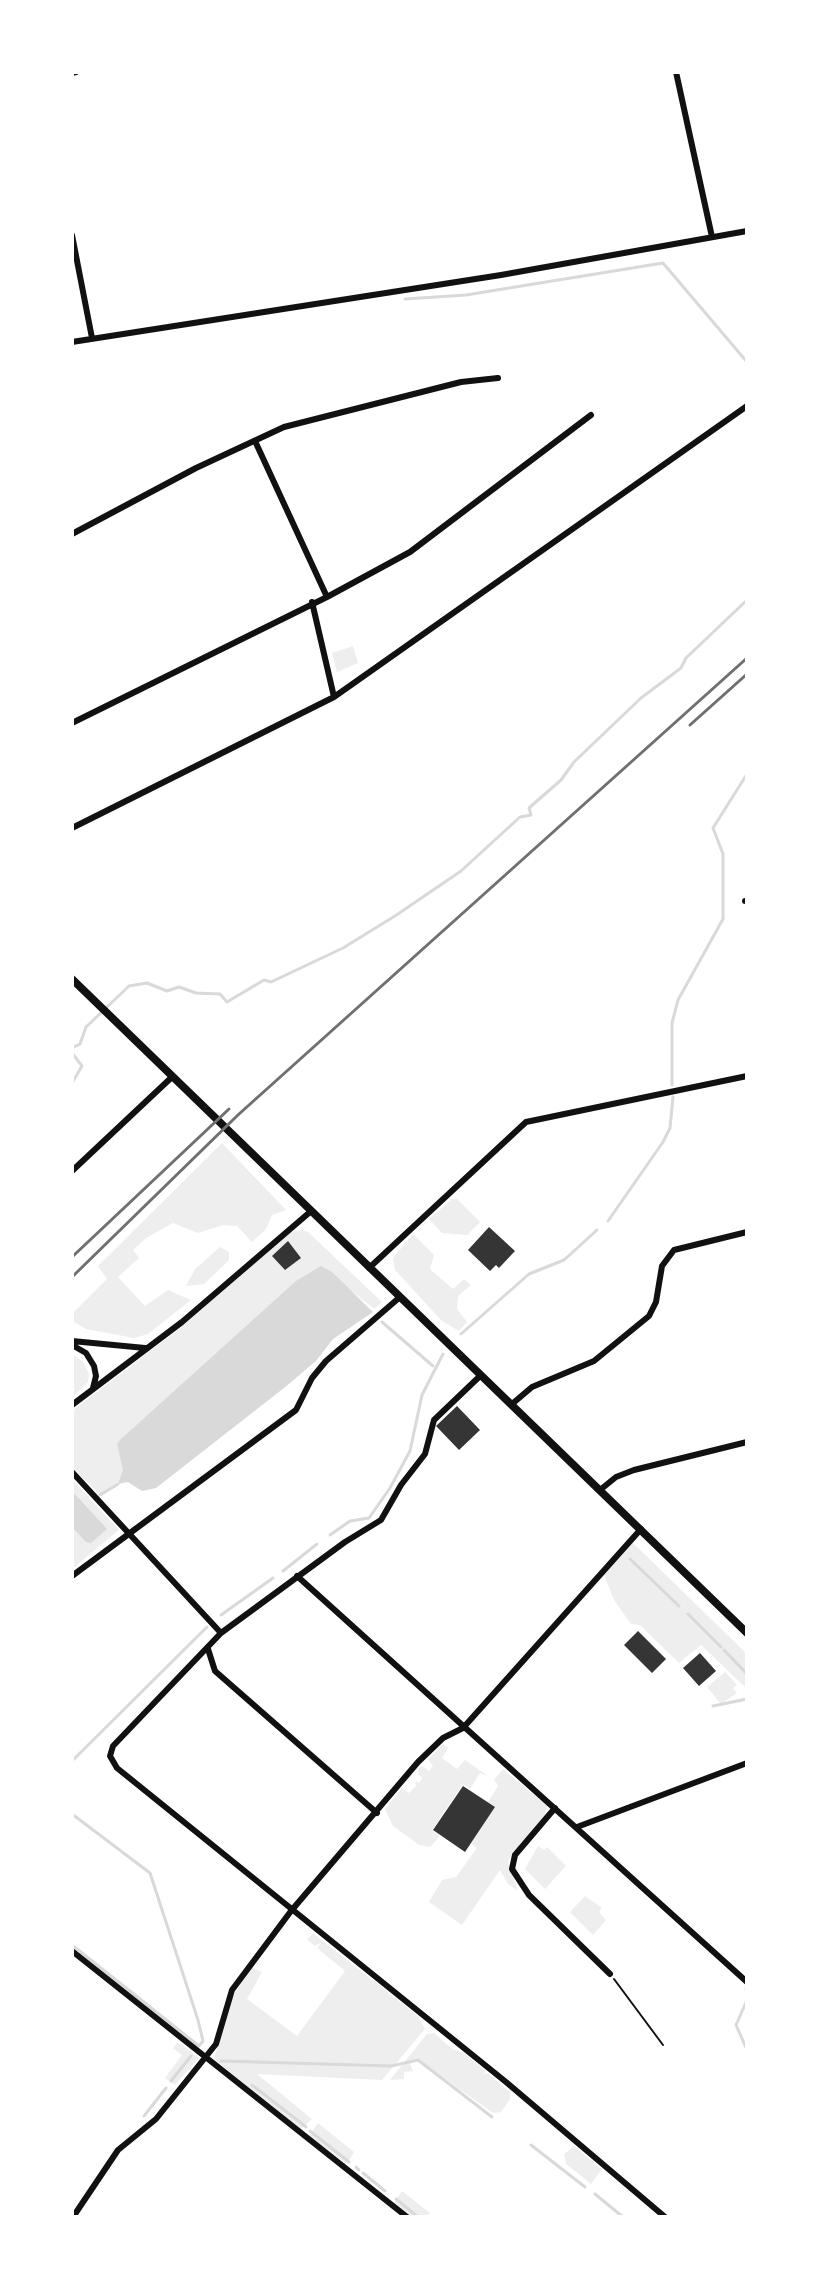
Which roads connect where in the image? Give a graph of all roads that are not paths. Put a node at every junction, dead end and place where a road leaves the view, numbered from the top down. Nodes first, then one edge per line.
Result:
1 (676, 72) edge
2 (747, 231) edge
3 (72, 235) edge
4 (712, 237) junction
5 (92, 338) junction
6 (72, 342) edge
7 (498, 378) dead end
8 (747, 406) edge
9 (591, 415) dead end
10 (255, 441) junction
11 (72, 534) edge
12 (327, 597) junction
13 (312, 602) junction
14 (334, 697) junction
15 (72, 723) edge
16 (72, 828) edge
17 (72, 979) edge
18 (747, 1076) edge
19 (172, 1077) junction
20 (72, 1171) edge
21 (310, 1212) junction
22 (747, 1232) edge
23 (369, 1268) junction
24 (400, 1297) junction
25 (72, 1343) edge
26 (145, 1348) junction
27 (480, 1376) junction
28 (93, 1388) junction
29 (512, 1404) junction
30 (72, 1405) edge
31 (747, 1442) edge
32 (72, 1472) edge
33 (600, 1490) junction
34 (641, 1529) junction
35 (129, 1533) junction
36 (72, 1576) edge
37 (297, 1576) junction
38 (221, 1633) junction
39 (747, 1633) edge
40 (208, 1649) junction
41 (463, 1728) junction
42 (747, 1763) edge
43 (555, 1808) junction
44 (377, 1813) junction
45 (577, 1827) junction
46 (291, 1911) junction
47 (72, 1951) edge
48 (610, 1974) road end
49 (747, 1982) edge
50 (205, 2057) junction
51 (73, 2217) edge
52 (407, 2217) edge
53 (665, 2217) edge

1 - 4 street
2 - 4 street
3 - 5 street
4 - 5 street
5 - 6 street
7 - 10 street
8 - 14 street
9 - 12 street
10 - 11 street
10 - 12 street
12 - 13 street
13 - 14 street
13 - 15 street
14 - 16 street
17 - 19 main road
18 - 23 street
19 - 20 street
19 - 21 main road
21 - 23 main road
21 - 26 street
22 - 29 street
23 - 24 main road
24 - 27 main road
24 - 35 street
25 - 26 street
25 - 28 street
26 - 28 street
27 - 29 main road
27 - 37 street
28 - 30 street
29 - 33 main road
31 - 33 street
32 - 35 street
33 - 34 main road
34 - 39 main road
34 - 41 street
35 - 36 street
35 - 38 street
37 - 38 street
37 - 41 street
38 - 40 street
40 - 44 street
40 - 46 street
41 - 43 street
41 - 44 street
42 - 45 street
43 - 45 street
43 - 48 street
44 - 46 street
45 - 49 street
46 - 50 street
46 - 53 street
47 - 50 street
50 - 51 street
50 - 52 street

